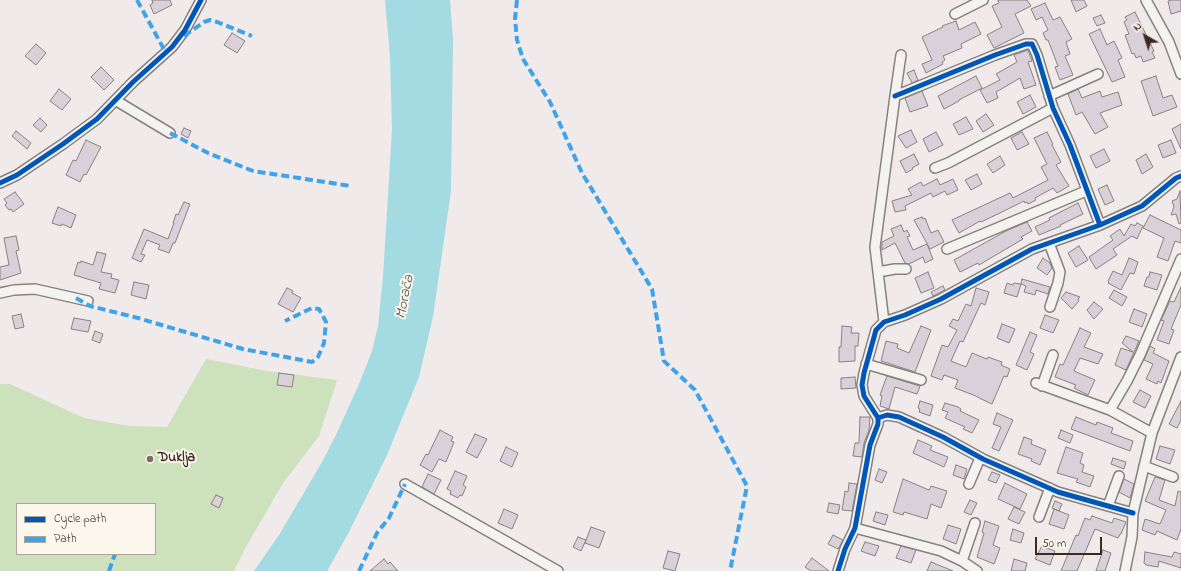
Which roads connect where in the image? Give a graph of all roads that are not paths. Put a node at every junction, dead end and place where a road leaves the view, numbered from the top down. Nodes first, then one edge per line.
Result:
1 (201, 0) edge
2 (982, 0) edge
3 (1146, 0) edge
4 (955, 14) dead end
5 (901, 55) dead end
6 (1180, 70) edge
7 (1098, 74) dead end
8 (895, 96) junction
9 (1049, 96) junction
10 (115, 100) junction
11 (1053, 108) junction
12 (170, 133) dead end
13 (934, 168) dead end
14 (1181, 176) edge
15 (0, 183) edge
16 (1086, 191) junction
17 (1100, 225) junction
18 (1049, 243) junction
19 (946, 249) dead end
20 (1181, 259) edge
21 (906, 269) dead end
22 (878, 272) junction
23 (0, 293) edge
24 (88, 301) dead end
25 (1050, 307) dead end
26 (884, 322) junction
27 (1053, 355) dead end
28 (1181, 357) edge
29 (866, 364) junction
30 (1178, 373) edge
31 (921, 380) dead end
32 (1110, 410) junction
33 (878, 418) junction
34 (1152, 433) junction
35 (980, 458) junction
36 (1144, 466) junction
37 (1119, 476) dead end
38 (1173, 477) dead end
39 (405, 484) dead end
40 (969, 484) dead end
41 (1050, 488) junction
42 (1108, 506) junction
43 (1133, 513) junction
44 (1039, 517) dead end
45 (975, 523) dead end
46 (855, 528) junction
47 (962, 561) junction
48 (558, 571) edge
49 (838, 571) edge
50 (977, 571) edge
51 (1125, 571) edge

1 - 10 street
2 - 4 street
3 - 6 street
5 - 8 street
7 - 9 street
8 - 9 street
8 - 22 street
9 - 11 street
10 - 12 street
10 - 15 street
11 - 13 street
11 - 16 street
14 - 17 street
16 - 17 street
16 - 19 street
17 - 18 street
18 - 25 street
18 - 26 street
20 - 32 street
21 - 22 street
22 - 26 street
23 - 24 street
26 - 29 street
27 - 32 street
28 - 30 street
29 - 31 street
29 - 33 street
30 - 34 street
32 - 34 street
33 - 35 street
33 - 46 street
34 - 36 street
35 - 40 street
35 - 41 street
36 - 38 street
36 - 43 street
37 - 42 street
39 - 48 street
41 - 42 street
41 - 44 street
42 - 43 street
43 - 51 street
45 - 47 street
46 - 47 street
46 - 49 street
47 - 50 street

